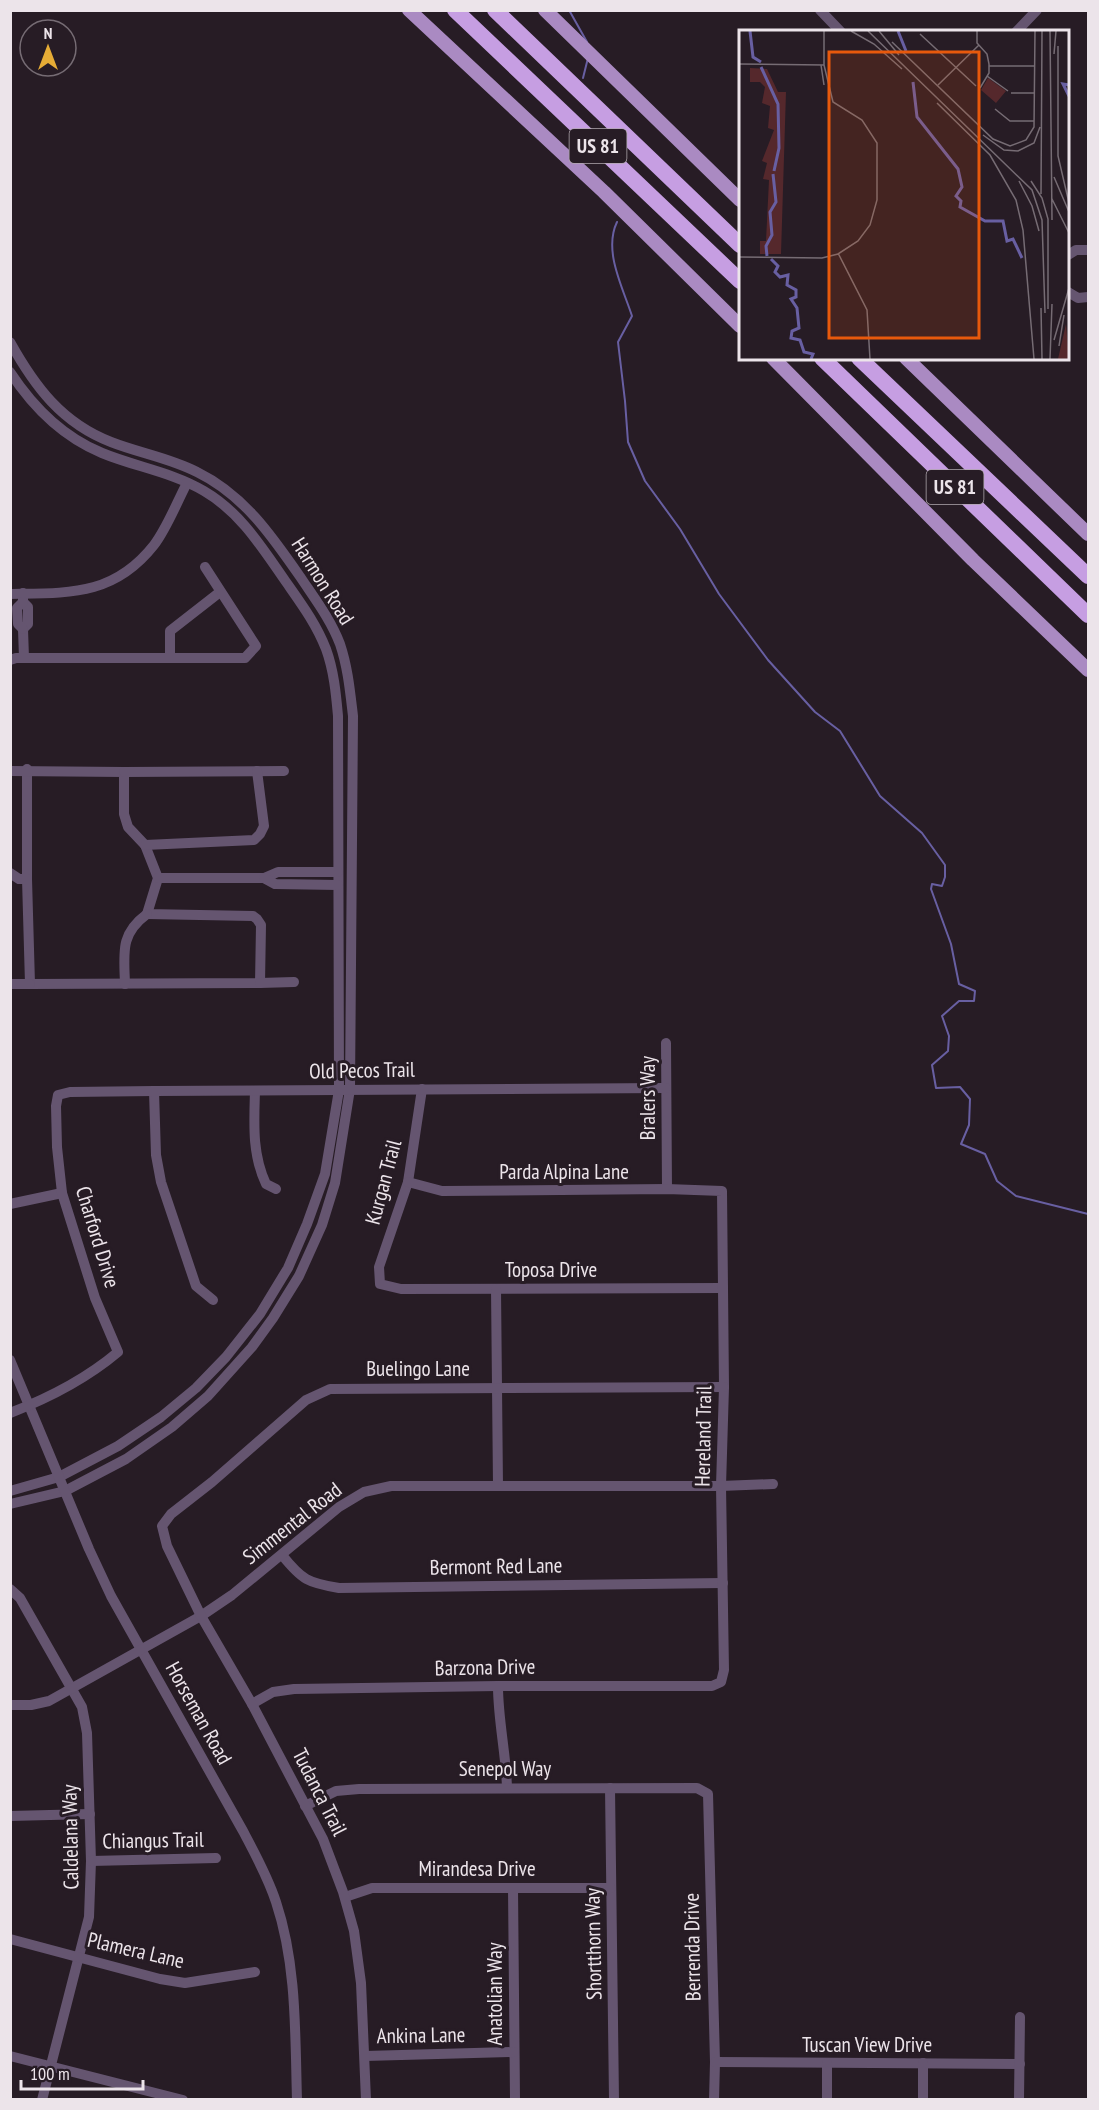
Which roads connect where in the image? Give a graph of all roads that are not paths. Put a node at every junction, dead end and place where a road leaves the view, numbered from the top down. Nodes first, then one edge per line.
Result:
1 (409, 10) edge
2 (455, 10) edge
3 (495, 10) edge
4 (504, 10) edge
5 (545, 10) edge
6 (820, 10) edge
7 (1037, 10) edge
8 (838, 30) edge
9 (1018, 30) edge
10 (537, 52) junction
11 (739, 198) edge
12 (739, 244) edge
13 (1070, 250) edge
14 (1089, 250) edge
15 (739, 279) edge
16 (1069, 294) edge
17 (1089, 297) edge
18 (739, 324) edge
19 (10, 342) edge
20 (775, 360) edge
21 (824, 360) edge
22 (861, 360) edge
23 (908, 360) edge
24 (10, 372) edge
25 (187, 483) junction
26 (1089, 534) edge
27 (205, 567) dead end
28 (1089, 576) edge
29 (220, 592) junction
30 (10, 594) edge
31 (23, 598) junction
32 (1089, 615) edge
33 (24, 658) junction
34 (170, 658) junction
35 (10, 660) edge
36 (1089, 670) edge
37 (27, 770) junction
38 (10, 771) edge
39 (257, 771) junction
40 (284, 771) dead end
41 (124, 772) junction
42 (146, 845) junction
43 (338, 872) junction
44 (158, 878) junction
45 (264, 878) junction
46 (17, 879) edge
47 (338, 885) junction
48 (147, 914) junction
49 (294, 982) dead end
50 (260, 983) junction
51 (10, 984) edge
52 (30, 984) junction
53 (125, 984) junction
54 (666, 1043) dead end
55 (666, 1088) junction
56 (422, 1089) junction
57 (255, 1090) junction
58 (344, 1090) junction
59 (154, 1091) junction
60 (58, 1095) joint
61 (408, 1182) junction
62 (276, 1189) dead end
63 (667, 1190) junction
64 (722, 1191) joint
65 (62, 1193) junction
66 (10, 1204) edge
67 (380, 1284) joint
68 (723, 1288) junction
69 (496, 1289) junction
70 (213, 1300) dead end
71 (10, 1360) edge
72 (724, 1387) junction
73 (497, 1388) junction
74 (30, 1406) junction
75 (10, 1413) edge
76 (59, 1477) junction
77 (773, 1484) dead end
78 (498, 1486) junction
79 (721, 1486) junction
80 (10, 1491) edge
81 (65, 1491) junction
82 (10, 1504) edge
83 (162, 1526) joint
84 (282, 1555) junction
85 (723, 1583) junction
86 (10, 1589) edge
87 (201, 1616) junction
88 (141, 1649) junction
89 (721, 1682) joint
90 (498, 1686) junction
91 (72, 1690) junction
92 (252, 1704) junction
93 (10, 1705) edge
94 (507, 1788) junction
95 (610, 1788) junction
96 (708, 1794) joint
97 (305, 1806) junction
98 (90, 1814) junction
99 (10, 1816) edge
100 (216, 1858) dead end
101 (91, 1861) junction
102 (513, 1888) junction
103 (611, 1888) junction
104 (345, 1897) junction
105 (10, 1939) edge
106 (79, 1958) junction
107 (255, 1972) dead end
108 (1020, 2017) dead end
109 (514, 2052) junction
110 (10, 2056) edge
111 (365, 2056) junction
112 (715, 2062) junction
113 (827, 2063) junction
114 (923, 2063) junction
115 (1020, 2064) junction
116 (51, 2067) junction
117 (42, 2100) edge
118 (183, 2100) edge
119 (297, 2100) edge
120 (366, 2100) edge
121 (514, 2100) edge
122 (615, 2100) edge
123 (714, 2100) edge
124 (827, 2100) edge
125 (923, 2100) edge
126 (1020, 2100) edge

1 - 18 main road
2 - 15 highway, US 81
3 - 10 highway, US 81
4 - 10 highway
5 - 11 main road
6 - 8 street
7 - 9 street
10 - 12 highway, US 81
13 - 14 street
16 - 17 street
19 - 58 street, Harmon Road
20 - 36 main road
21 - 32 highway, US 81
22 - 28 highway, US 81
23 - 26 main road
24 - 25 street, Harmon Road
25 - 31 street
25 - 43 street, Harmon Road
27 - 29 street
29 - 34 street
29 - 34 street
30 - 31 street
31 - 33 street
33 - 34 street
33 - 35 street
37 - 38 street
37 - 41 street
37 - 46 street
39 - 40 street
39 - 41 street
39 - 42 street
41 - 42 street
42 - 44 street
43 - 45 street
43 - 47 street, Harmon Road
44 - 45 street
44 - 48 street
45 - 47 street
46 - 52 street
47 - 58 street, Harmon Road
48 - 50 street
48 - 53 street
49 - 50 street
50 - 53 street
51 - 52 street
52 - 53 street
54 - 55 street, Bralers Way
55 - 56 street, Old Pecos Trail
55 - 63 street, Bralers Way
56 - 58 street, Old Pecos Trail
56 - 61 street, Kurgan Trail
57 - 58 street, Old Pecos Trail
57 - 59 street, Old Pecos Trail
57 - 62 street
58 - 76 street
58 - 81 street
59 - 60 street, Old Pecos Trail
59 - 70 street
60 - 65 street, Charford Drive
61 - 63 street, Parda Alpina Lane
61 - 67 street, Kurgan Trail
63 - 64 street, Parda Alpina Lane
64 - 68 street, Hereland Trail
65 - 66 street
65 - 74 street, Charford Drive
67 - 69 street, Toposa Drive
68 - 69 street, Toposa Drive
68 - 72 street, Hereland Trail
69 - 73 street
71 - 74 street, Horseman Road
72 - 73 street, Buelingo Lane
72 - 79 street, Hereland Trail
73 - 78 street
73 - 83 street, Buelingo Lane
74 - 75 street
74 - 76 street, Horseman Road
76 - 80 street
76 - 81 street, Horseman Road
77 - 79 street, Simmental Road
78 - 79 street, Simmental Road
78 - 84 street, Simmental Road
79 - 85 street, Hereland Trail
81 - 82 street
81 - 88 street, Horseman Road
83 - 87 street, Tudanca Trail
84 - 85 street, Bermont Red Lane
84 - 87 street, Simmental Road
85 - 89 street, Hereland Trail
86 - 91 street, Caldelana Way
87 - 88 street, Simmental Road
87 - 92 street, Tudanca Trail
88 - 91 street, Simmental Road
88 - 119 street, Horseman Road
89 - 90 street, Barzona Drive
90 - 92 street, Barzona Drive
90 - 94 street
91 - 93 street, Simmental Road
91 - 98 street, Caldelana Way
92 - 97 street, Tudanca Trail
94 - 95 street, Senepol Way
94 - 97 street, Senepol Way
95 - 96 street, Senepol Way
95 - 103 street, Shortthorn Way
96 - 112 street, Berrenda Drive
97 - 104 street, Tudanca Trail
98 - 99 street
98 - 101 street, Caldelana Way
100 - 101 street, Chiangus Trail
101 - 106 street, Caldelana Way
102 - 103 street, Mirandesa Drive
102 - 104 street, Mirandesa Drive
102 - 109 street, Anatolian Way
103 - 122 street, Shortthorn Way
104 - 111 street, Tudanca Trail
105 - 106 street, Plamera Lane
106 - 107 street, Plamera Lane
106 - 116 street, Caldelana Way
108 - 115 street
109 - 111 street, Ankina Lane
109 - 121 street, Anatolian Way
110 - 116 street
111 - 120 street, Tudanca Trail
112 - 113 street, Tuscan View Drive
112 - 123 street, Berrenda Drive
113 - 114 street, Tuscan View Drive
113 - 124 street
114 - 115 street, Tuscan View Drive
114 - 125 street
115 - 126 street
116 - 117 street, Caldelana Way
116 - 118 street

